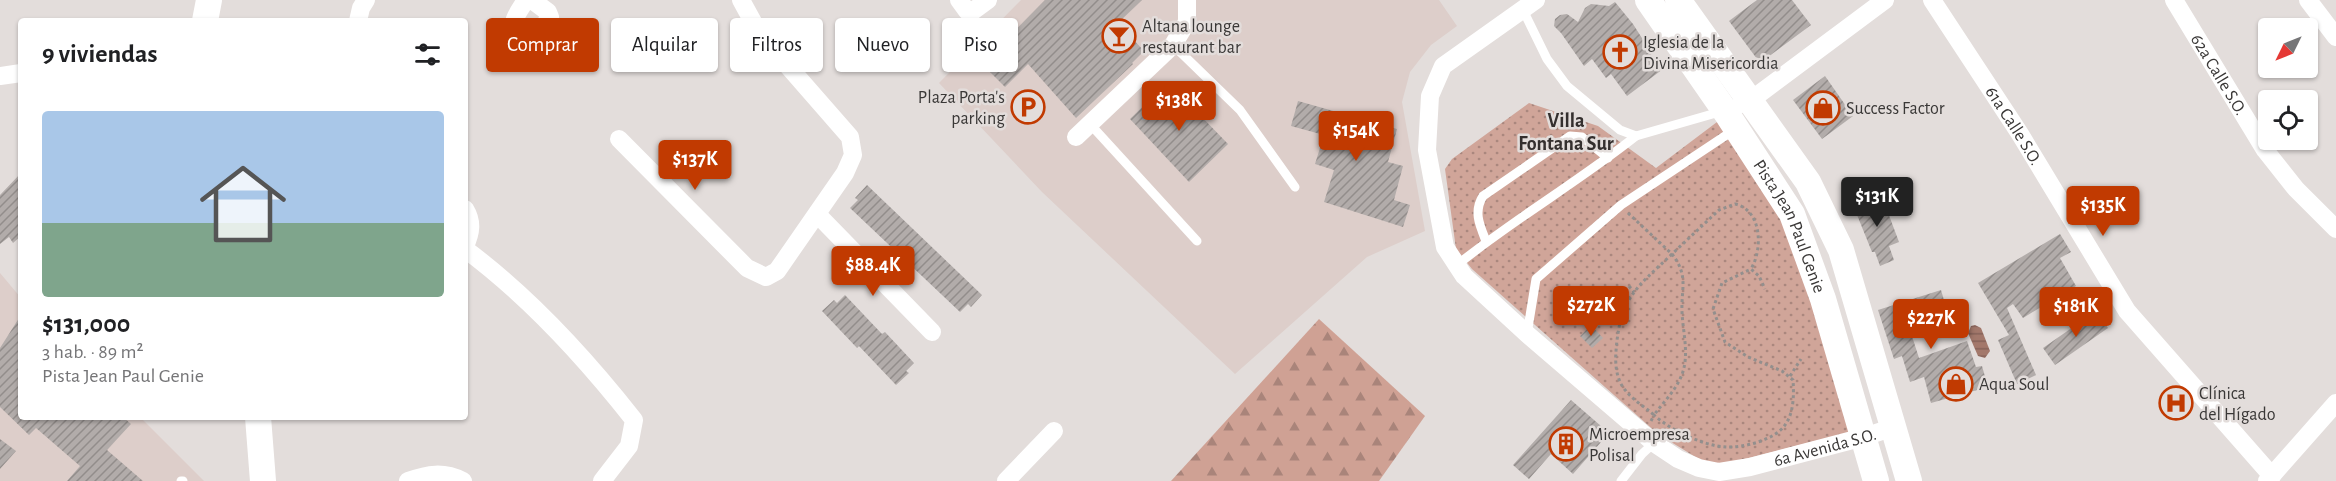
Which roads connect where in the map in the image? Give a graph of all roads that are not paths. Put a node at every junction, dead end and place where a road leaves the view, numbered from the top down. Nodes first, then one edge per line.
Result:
1 (209, 0) edge
2 (366, 0) edge
3 (526, 0) edge
4 (532, 0) edge
5 (741, 0) edge
6 (958, 0) edge
7 (988, 0) edge
8 (1187, 0) edge
9 (1648, 0) edge
10 (1678, 0) edge
11 (1885, 0) edge
12 (1932, 0) edge
13 (2174, 0) edge
14 (2308, 0) edge
15 (1529, 5) edge
16 (206, 18) edge
17 (359, 18) edge
18 (2336, 37) edge
19 (1173, 45) junction
20 (18, 73) edge
21 (0, 76) edge
22 (1751, 100) junction
23 (1730, 120) junction
24 (1090, 124) junction
25 (1636, 136) junction
26 (1076, 137) dead end
27 (619, 139) dead end
28 (1608, 158) junction
29 (1295, 187) dead end
30 (816, 214) junction
31 (468, 217) edge
32 (2336, 229) edge
33 (468, 240) edge
34 (1197, 241) dead end
35 (1486, 241) junction
36 (468, 249) edge
37 (1457, 265) junction
38 (932, 332) dead end
39 (1527, 334) junction
40 (2336, 403) edge
41 (258, 420) edge
42 (1894, 427) junction
43 (1054, 431) dead end
44 (1864, 437) junction
45 (1654, 443) junction
46 (2269, 478) edge
47 (263, 481) edge
48 (408, 481) edge
49 (463, 481) edge
50 (602, 481) edge
51 (1006, 481) edge
52 (1621, 481) edge
53 (1876, 481) edge
54 (1909, 481) edge

1 - 16 main road
2 - 17 street
3 - 4 street
5 - 30 street
6 - 7 street
8 - 19 street
9 - 23 main road, Pista Jean Paul Genie
10 - 22 main road, Pista Jean Paul Genie
11 - 22 street
12 - 46 street, 61a Calle S.O.
13 - 32 street, 62a Calle S.O.
14 - 18 street
15 - 25 lane
15 - 37 street, 6a Avenida S.O.
19 - 24 street
19 - 29 lane
20 - 21 street
22 - 23 street
22 - 42 main road, Pista Jean Paul Genie
23 - 25 lane
23 - 39 lane
23 - 44 main road, Pista Jean Paul Genie
24 - 26 street
24 - 34 lane
25 - 28 lane
27 - 30 street
28 - 35 lane
28 - 35 lane
30 - 38 street
31 - 33 street
35 - 37 lane
36 - 50 street
37 - 39 street, 6a Avenida S.O.
39 - 45 street, 6a Avenida S.O.
40 - 46 street
41 - 47 main road
42 - 44 street, 6a Avenida S.O.
42 - 54 main road, Pista Jean Paul Genie
43 - 51 street
44 - 45 street, 6a Avenida S.O.
44 - 53 main road, Pista Jean Paul Genie
45 - 52 lane
48 - 49 street

